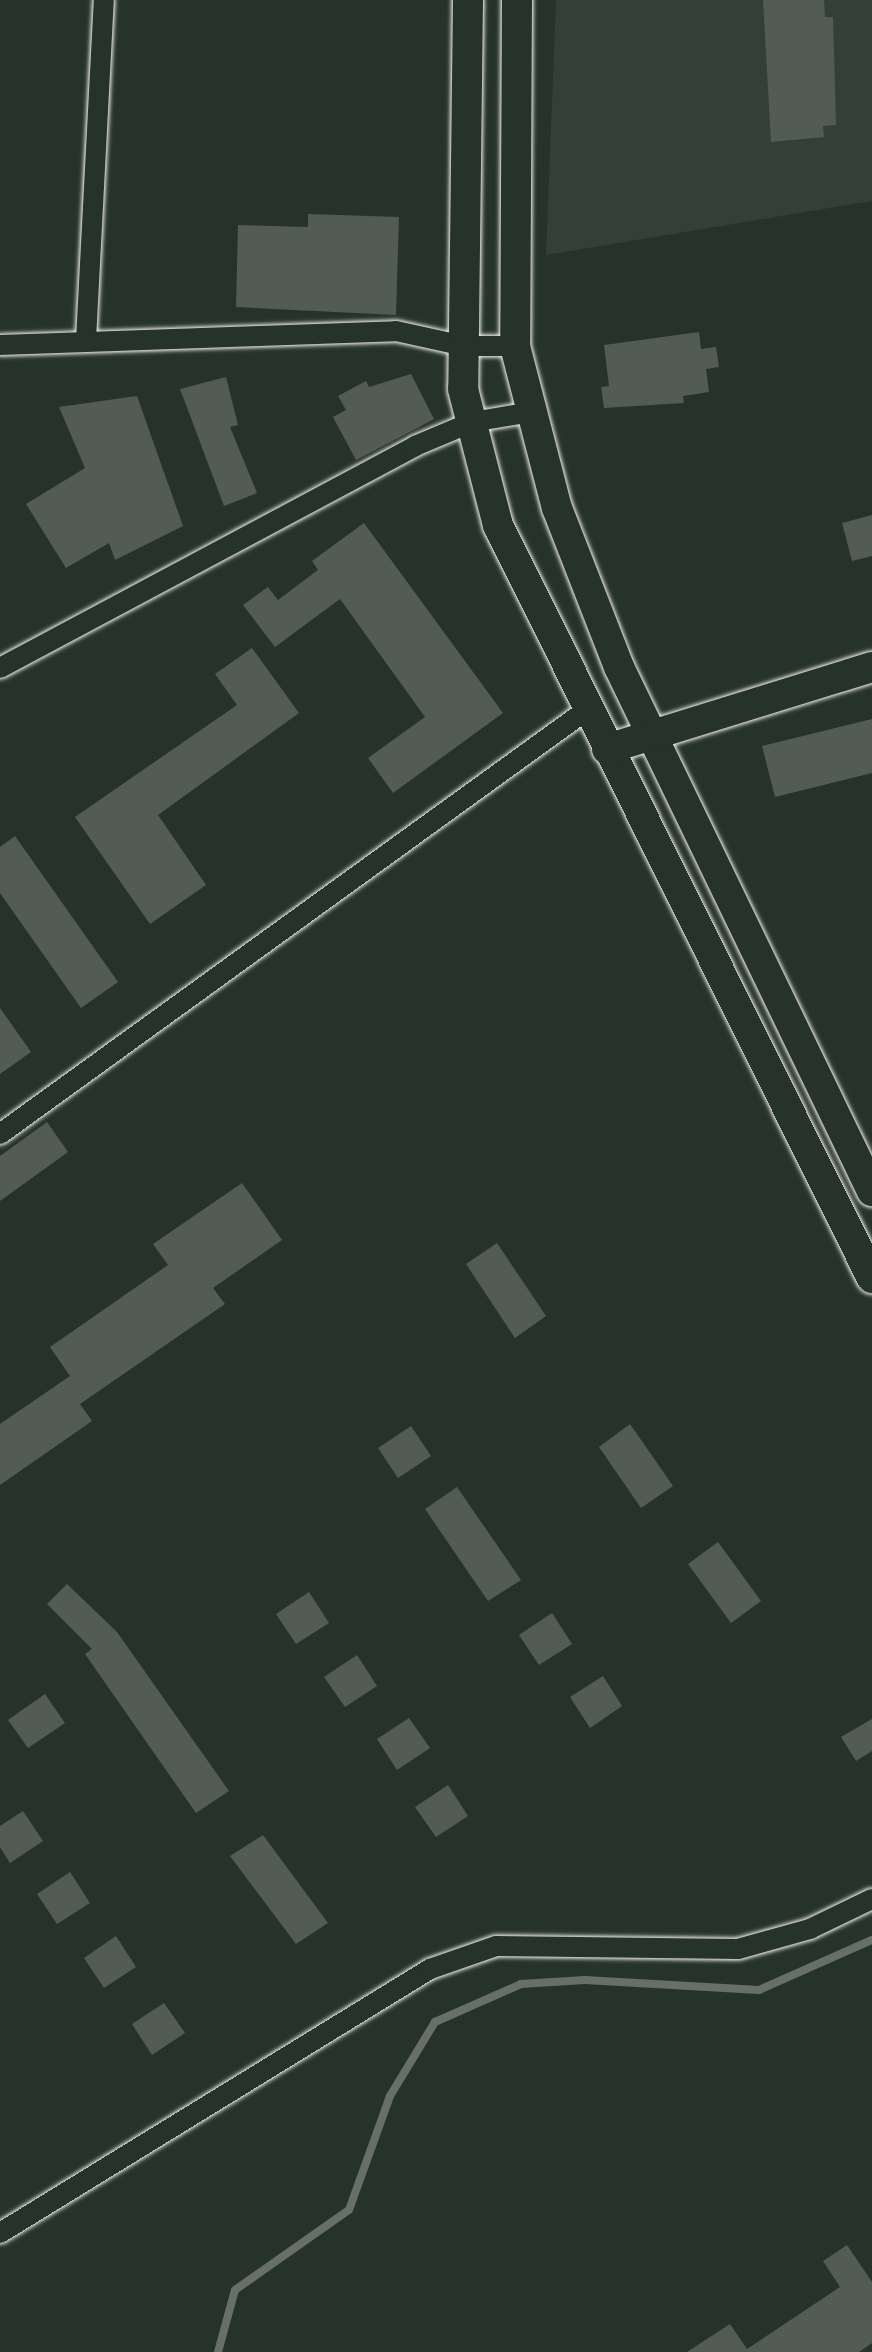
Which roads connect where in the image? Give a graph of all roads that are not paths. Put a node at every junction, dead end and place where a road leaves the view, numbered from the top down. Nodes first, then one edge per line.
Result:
1 (104, 0) edge
2 (468, 0) edge
3 (517, 0) edge
4 (86, 340) junction
5 (0, 345) edge
6 (464, 346) junction
7 (515, 346) junction
8 (532, 412) junction
9 (472, 422) junction
10 (872, 667) edge
11 (0, 668) edge
12 (588, 709) junction
13 (653, 738) junction
14 (607, 749) junction
15 (0, 1134) edge
16 (872, 1191) edge
17 (872, 1278) edge
18 (872, 1899) edge
19 (0, 2233) edge

1 - 4 street
2 - 6 street
3 - 7 street
4 - 5 street
4 - 6 street
6 - 7 street
6 - 9 street
7 - 8 street
8 - 9 street
8 - 13 street
9 - 11 street
9 - 12 street
10 - 13 street
12 - 14 street
12 - 15 street
13 - 14 street
13 - 16 street
14 - 17 street
18 - 19 street

